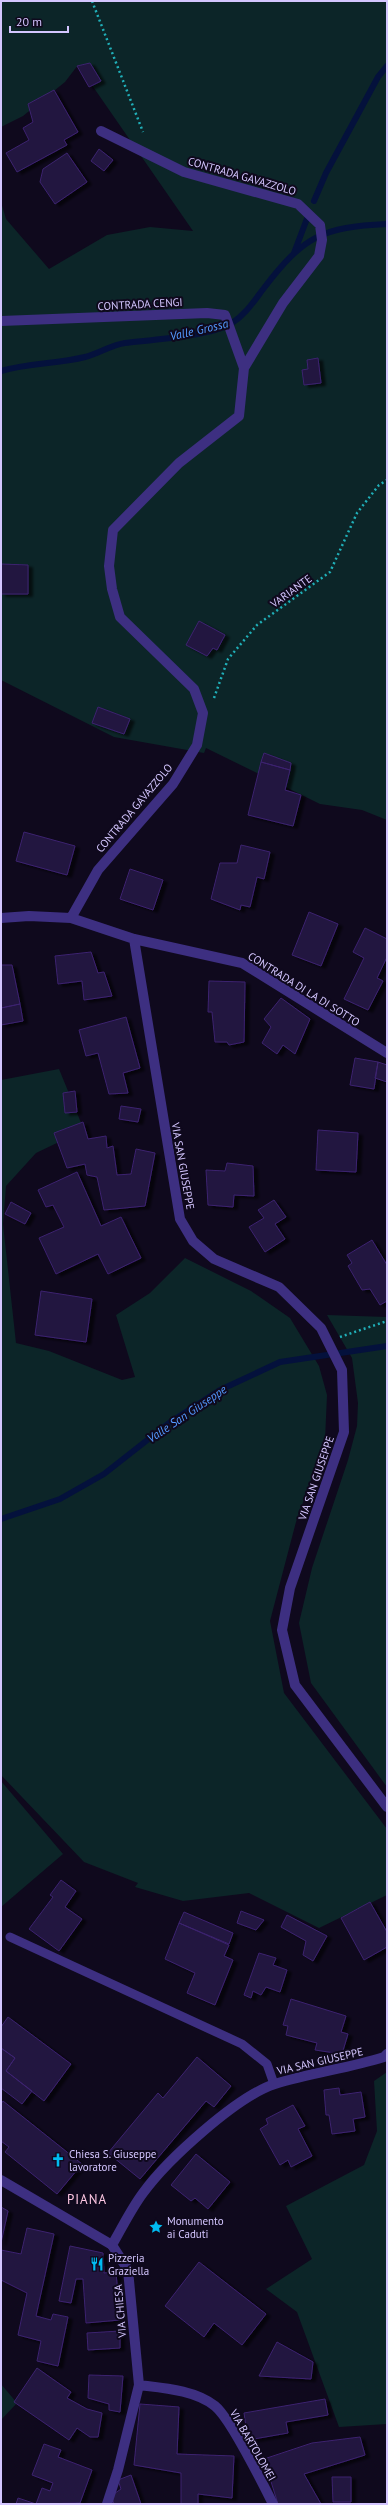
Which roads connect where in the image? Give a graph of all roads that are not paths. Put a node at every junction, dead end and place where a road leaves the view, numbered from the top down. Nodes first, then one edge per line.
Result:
1 (101, 131) dead end
2 (1, 321) edge
3 (244, 368) junction
4 (1, 918) edge
5 (71, 918) junction
6 (134, 939) junction
7 (387, 1053) edge
8 (387, 1806) edge
9 (10, 1937) dead end
10 (387, 2054) edge
11 (274, 2084) junction
12 (1, 2180) edge
13 (112, 2245) junction
14 (139, 2385) junction
15 (107, 2504) edge
16 (273, 2504) edge

1 - 3 street, CONTRADA GAVAZZOLO
2 - 3 street, CONTRADA CENGI
3 - 5 street, CONTRADA GAVAZZOLO
4 - 5 street, CONTRADA DI LA DI SOTTO
5 - 6 street, CONTRADA DI LA DI SOTTO
6 - 7 street, CONTRADA DI LA DI SOTTO
6 - 8 street, VIA SAN GIUSEPPE
9 - 11 lane
10 - 11 street, VIA SAN GIUSEPPE
11 - 13 street, VIA SAN GIUSEPPE
12 - 13 street, VIA CHIESA
13 - 14 street, VIA CHIESA
14 - 15 street, VIA CHIESA
14 - 16 street, VIA BARTOLOMEI

